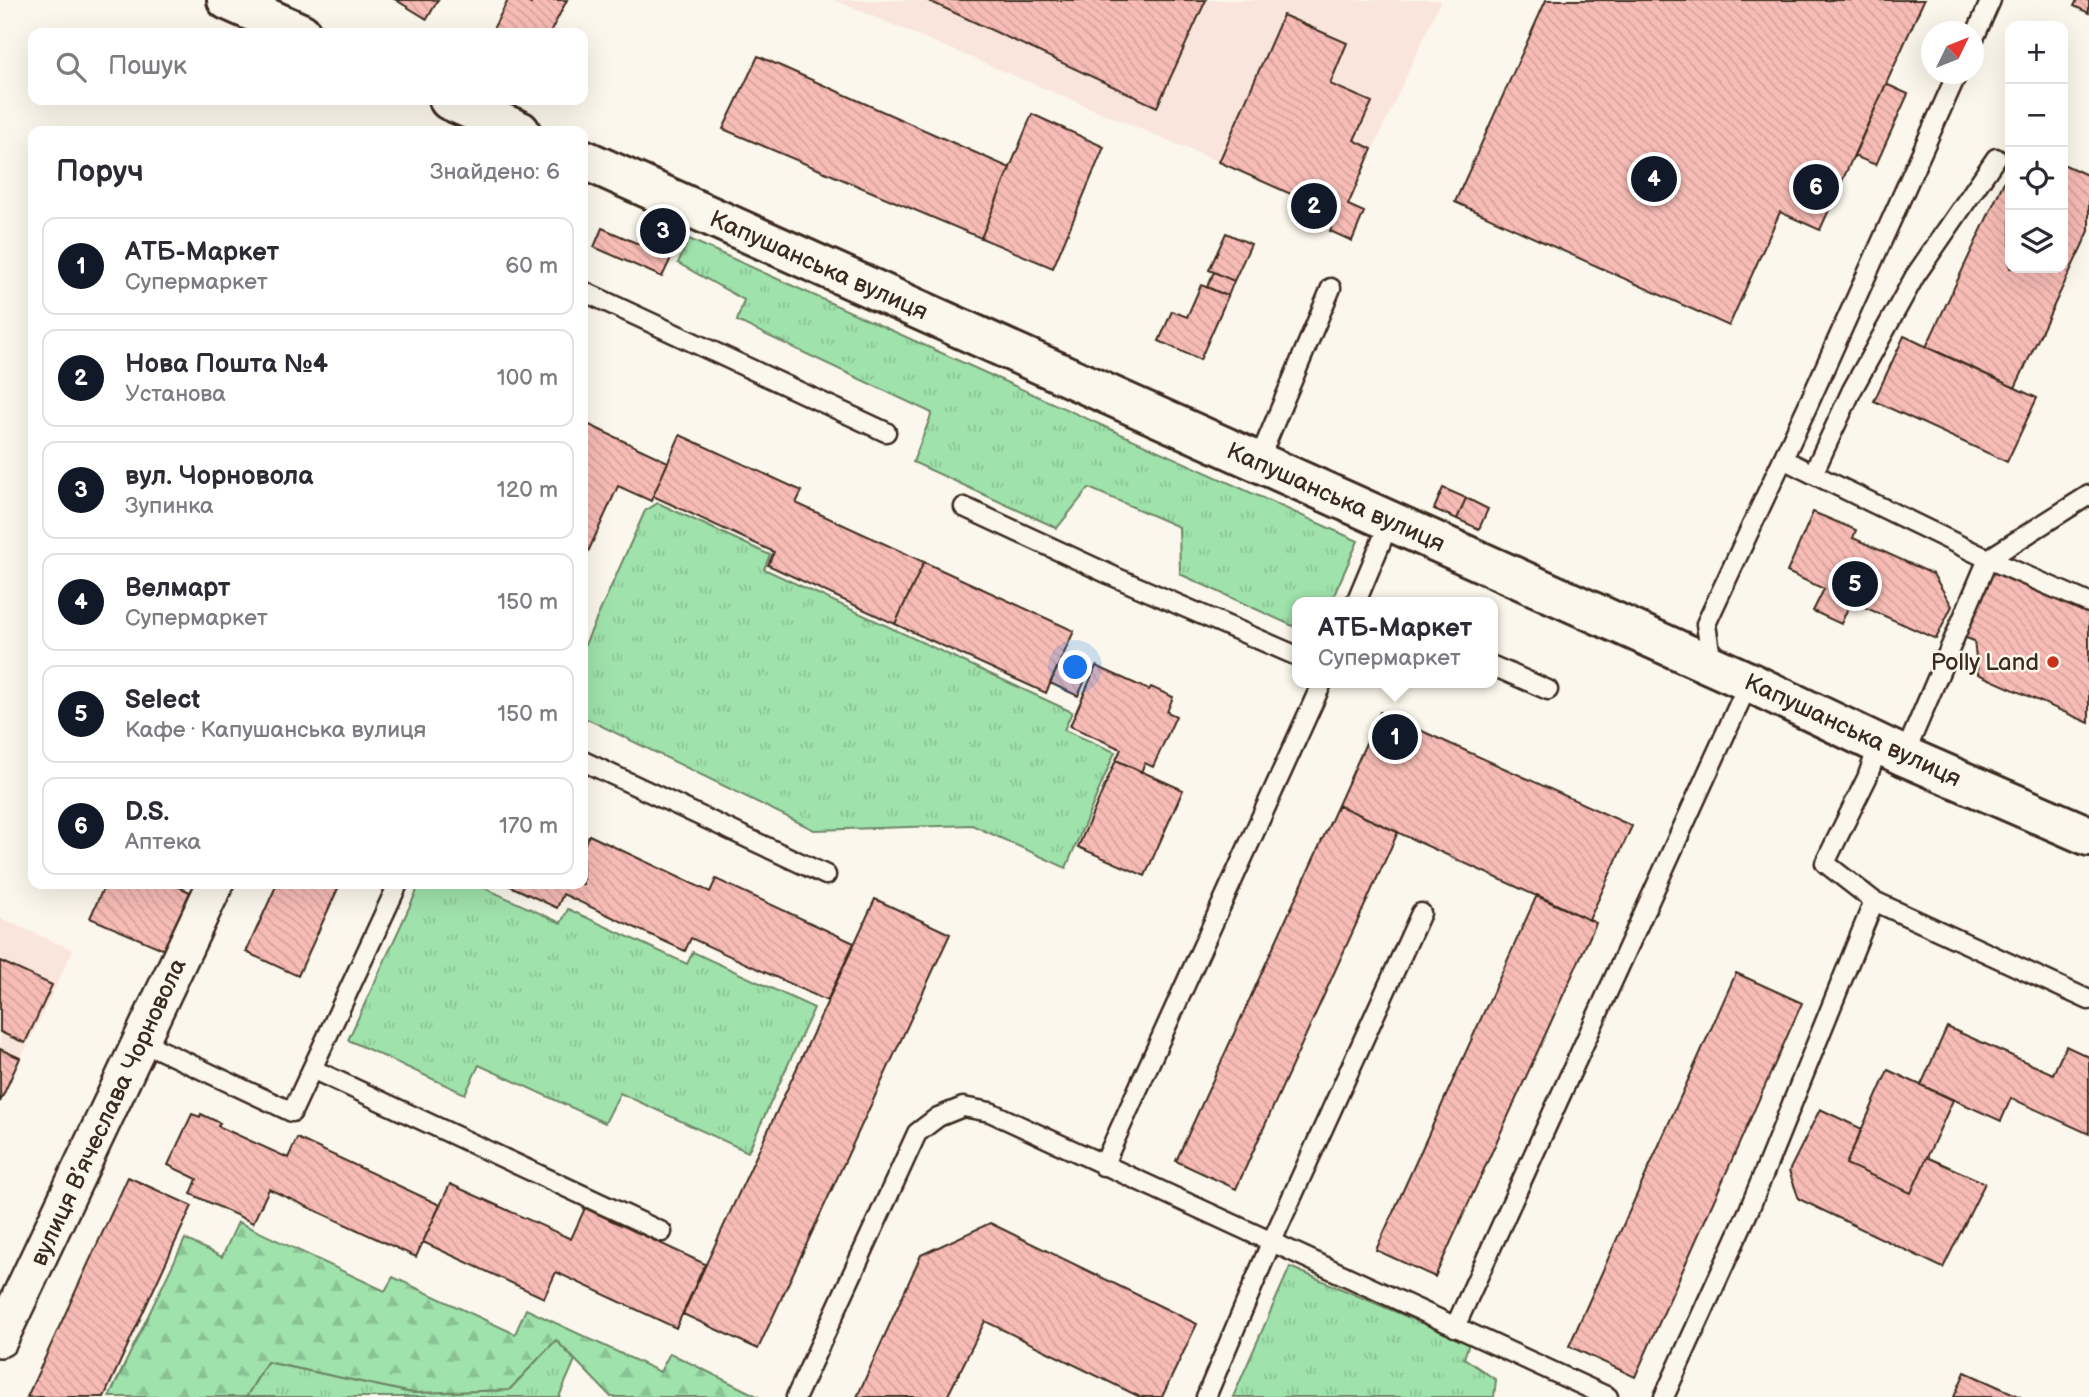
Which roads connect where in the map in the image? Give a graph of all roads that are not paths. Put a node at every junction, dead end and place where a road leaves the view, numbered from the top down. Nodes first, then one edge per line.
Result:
1 (227, 0) edge
2 (1991, 0) edge
3 (1981, 21) edge
4 (290, 28) edge
5 (1952, 84) edge
6 (460, 105) edge
7 (509, 126) edge
8 (1996, 159) dead end
9 (588, 161) edge
10 (1331, 288) dead end
11 (588, 293) edge
12 (886, 432) dead end
13 (1783, 459) junction
14 (1258, 462) junction
15 (1812, 474) junction
16 (2089, 495) edge
17 (964, 507) dead end
18 (1390, 521) junction
19 (1988, 559) junction
20 (1358, 597) edge
21 (2089, 603) edge
22 (1292, 654) edge
23 (1712, 665) junction
24 (1498, 669) edge
25 (1749, 682) junction
26 (1320, 688) edge
27 (1548, 690) dead end
28 (1892, 750) junction
29 (588, 763) edge
30 (2089, 836) edge
31 (826, 875) dead end
32 (213, 889) edge
33 (396, 889) edge
34 (1874, 901) junction
35 (1420, 913) dead end
36 (2089, 1000) edge
37 (141, 1041) junction
38 (312, 1069) junction
39 (1103, 1166) junction
40 (662, 1232) dead end
41 (1271, 1243) junction
42 (1455, 1327) junction
43 (0, 1339) edge
44 (796, 1397) edge
45 (1206, 1397) edge
46 (1608, 1397) edge
47 (1664, 1397) edge

1 - 4 street
2 - 3 lane
5 - 13 lane
6 - 7 street
8 - 15 lane
9 - 14 street, Капушанська вулиця
10 - 14 lane
11 - 12 lane
13 - 15 lane
13 - 23 lane
14 - 18 street, Капушанська вулиця
15 - 19 lane
16 - 19 lane
17 - 22 lane
18 - 20 lane
18 - 23 street, Капушанська вулиця
19 - 21 lane
19 - 28 lane
23 - 25 street, Капушанська вулиця
24 - 27 lane
25 - 28 street, Капушанська вулиця
25 - 42 lane
26 - 39 lane
28 - 30 street, Капушанська вулиця
28 - 34 lane
29 - 31 lane
32 - 37 street, вулиця Вʼячеслава Чорновола
33 - 38 lane
34 - 36 lane
34 - 47 lane
35 - 41 lane
37 - 38 lane
37 - 43 street, вулиця Вʼячеслава Чорновола
38 - 40 lane
39 - 41 lane
39 - 44 lane
41 - 42 lane
41 - 45 lane
42 - 46 lane

